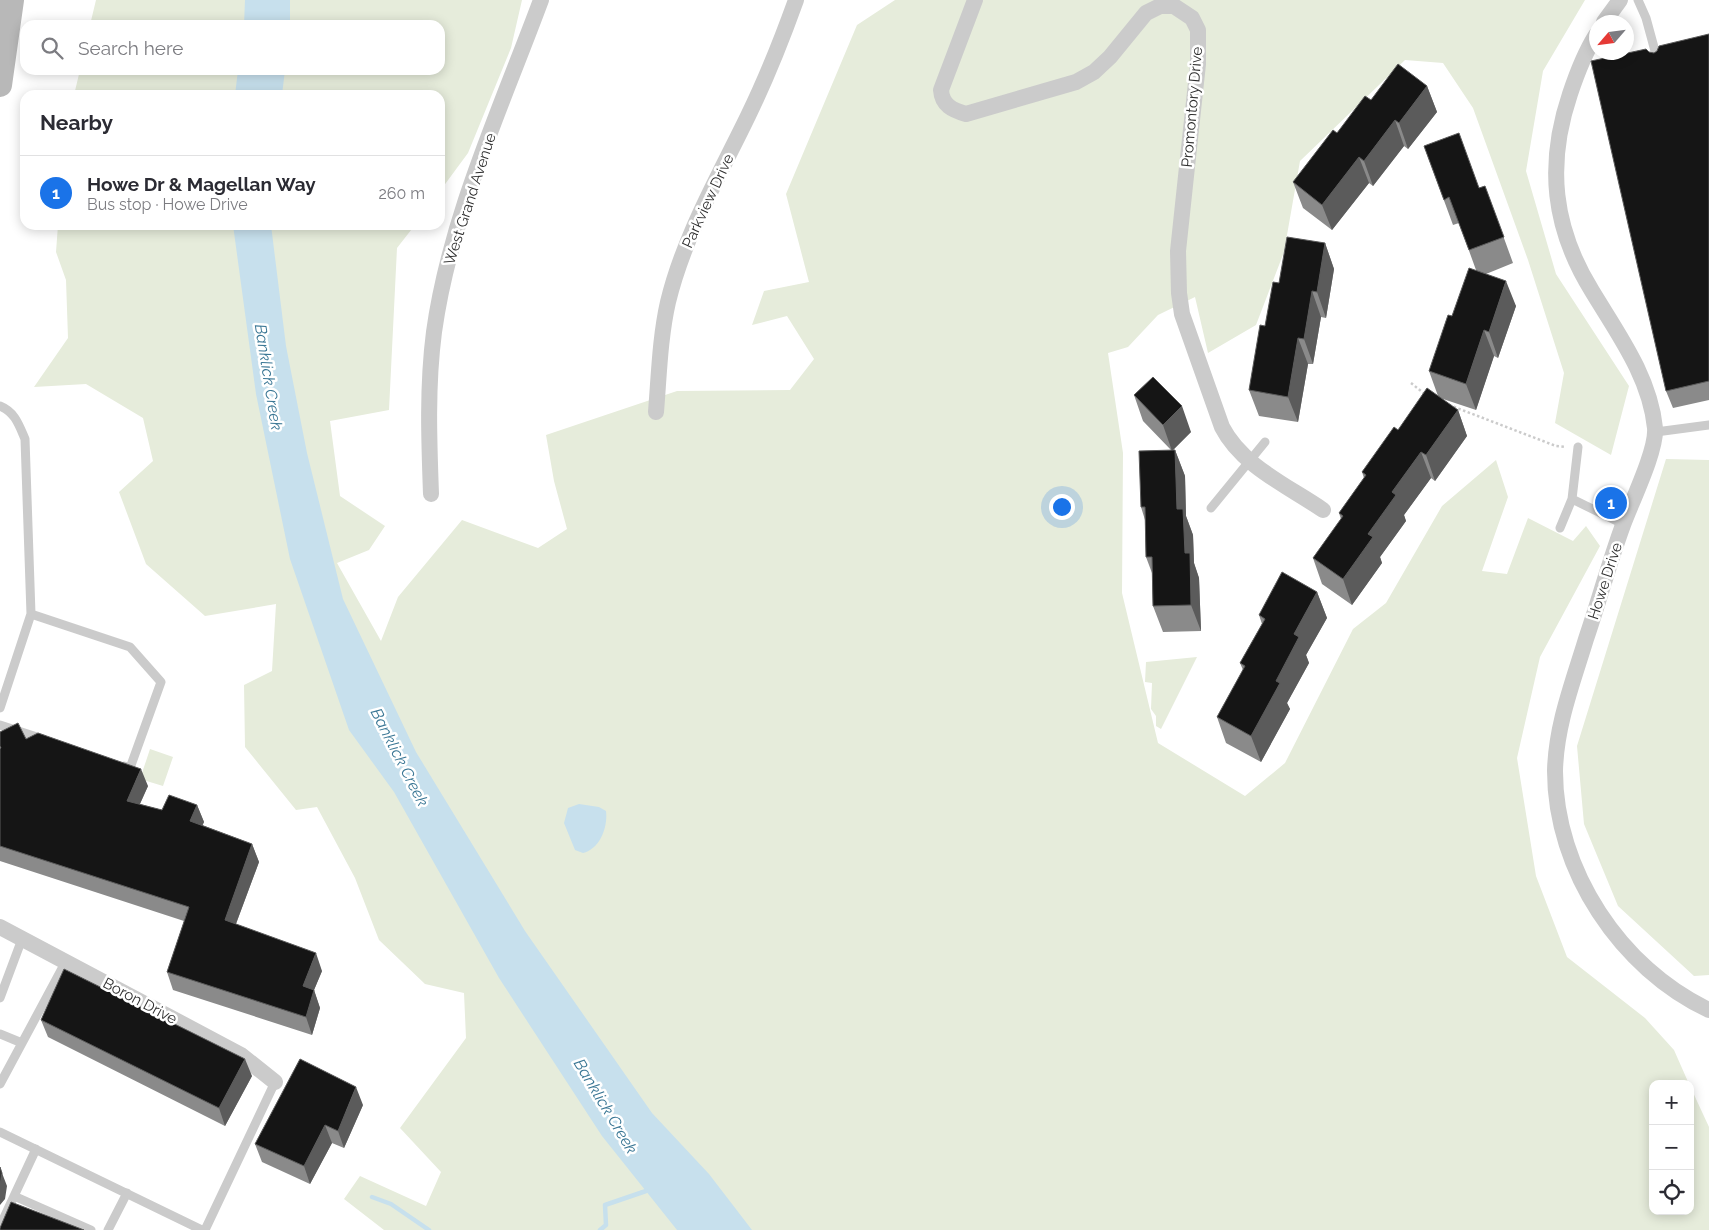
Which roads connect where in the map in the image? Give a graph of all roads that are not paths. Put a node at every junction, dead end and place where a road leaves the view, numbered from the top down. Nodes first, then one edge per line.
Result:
1 (12, 0) edge
2 (541, 0) edge
3 (796, 0) edge
4 (975, 0) edge
5 (1620, 0) edge
6 (1638, 0) edge
7 (1609, 15) edge
8 (1589, 47) edge
9 (1659, 65) edge
10 (0, 85) edge
11 (0, 406) edge
12 (656, 412) dead end
13 (1709, 425) edge
14 (1656, 432) junction
15 (1265, 442) dead end
16 (1578, 447) road end
17 (1250, 462) junction
18 (431, 494) dead end
19 (1572, 499) junction
20 (1211, 508) dead end
21 (1323, 510) dead end
22 (1623, 524) junction
23 (1560, 528) dead end
24 (31, 614) junction
25 (0, 708) edge
26 (0, 725) edge
27 (51, 742) edge
28 (112, 762) edge
29 (0, 927) edge
30 (22, 939) junction
31 (65, 963) junction
32 (0, 998) edge
33 (1709, 1010) edge
34 (0, 1034) edge
35 (22, 1043) junction
36 (275, 1082) joint
37 (0, 1084) edge
38 (0, 1132) edge
39 (36, 1149) junction
40 (127, 1193) junction
41 (14, 1196) junction
42 (0, 1226) edge
43 (91, 1230) edge
44 (108, 1230) edge
45 (204, 1230) edge

1 - 10 main road
2 - 18 street, West Grand Avenue
3 - 12 street, Parkview Drive
4 - 17 street, Promontory Drive
5 - 7 street
6 - 9 lane
8 - 14 street, Howe Drive
11 - 24 lane
13 - 14 lane
14 - 22 street, Howe Drive
15 - 17 lane
16 - 19 lane
17 - 20 lane
17 - 21 street, Promontory Drive
19 - 22 lane
19 - 23 lane
22 - 33 street, Howe Drive
24 - 25 lane
24 - 28 lane
26 - 27 lane
29 - 30 street, Boron Drive
30 - 31 street, Boron Drive
30 - 32 lane
31 - 35 lane
31 - 36 street, Boron Drive
34 - 35 lane
35 - 37 lane
36 - 45 lane
38 - 39 lane
39 - 40 lane
39 - 41 lane
40 - 44 lane
40 - 45 lane
41 - 42 lane
41 - 43 lane

